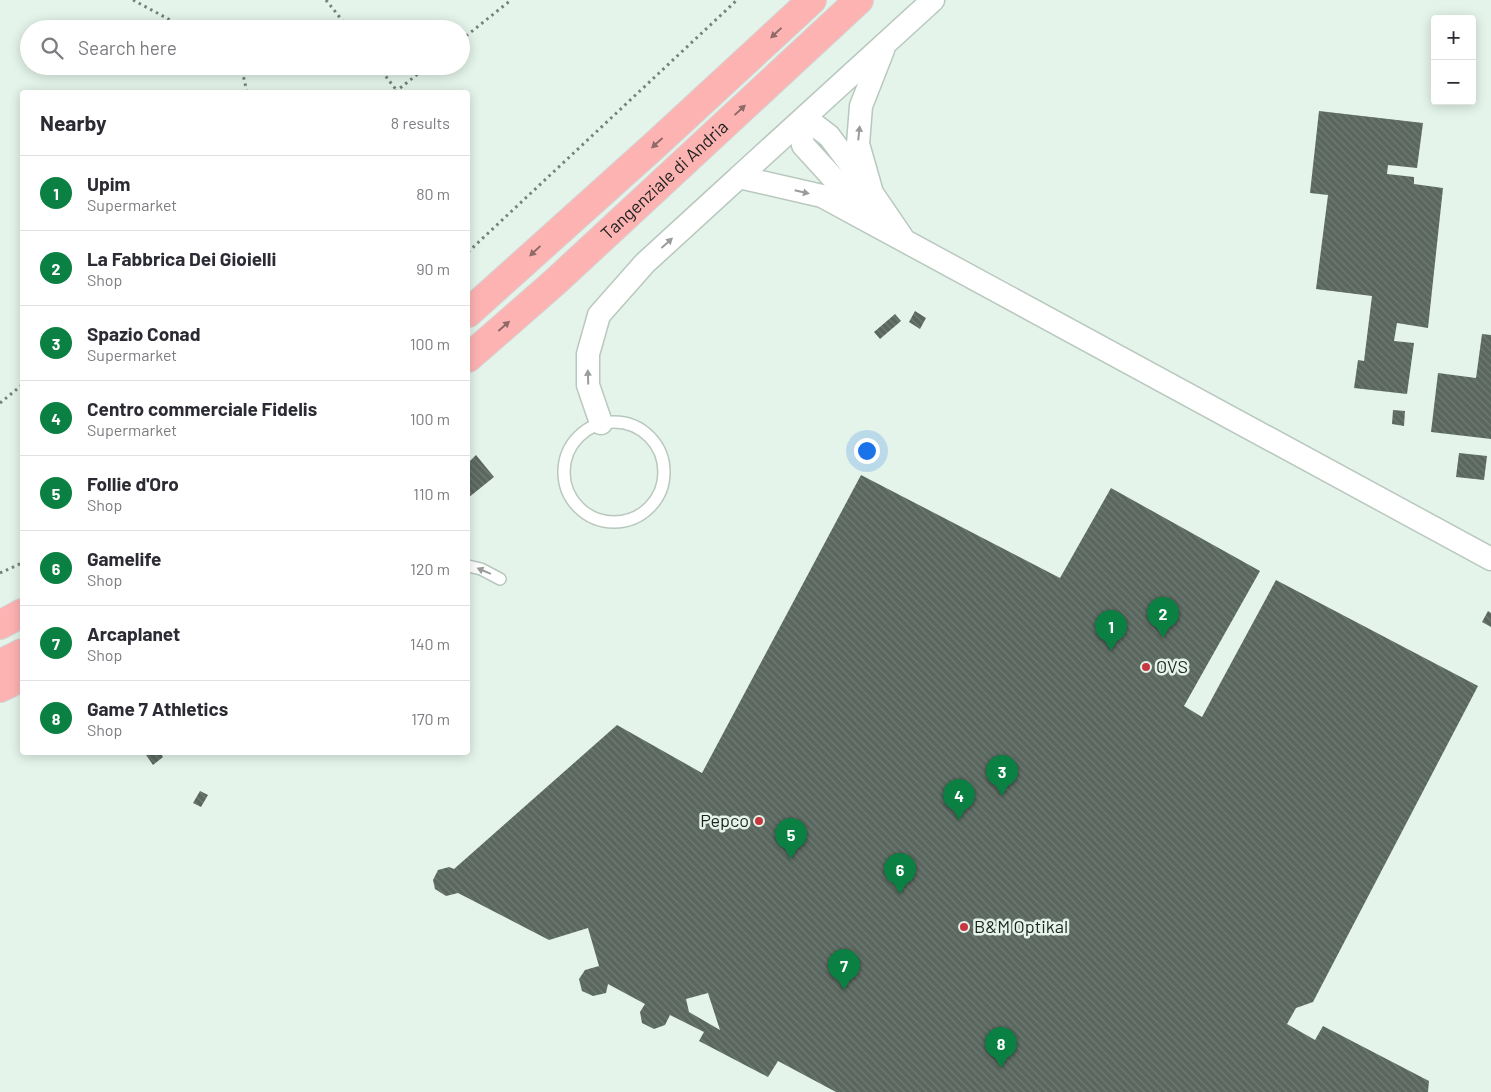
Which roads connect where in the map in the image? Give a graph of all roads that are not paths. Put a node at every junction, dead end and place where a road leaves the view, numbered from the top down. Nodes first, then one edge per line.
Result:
1 (812, 0) edge
2 (859, 0) edge
3 (933, 0) edge
4 (885, 45) junction
5 (799, 122) junction
6 (739, 177) junction
7 (872, 193) junction
8 (904, 240) junction
9 (470, 311) edge
10 (470, 356) edge
11 (601, 423) junction
12 (1491, 559) edge
13 (470, 566) edge
14 (500, 579) dead end
15 (20, 654) edge
16 (0, 664) edge
17 (20, 678) edge
18 (0, 688) edge

1 -> 9 main road, Tangenziale di Andria
10 -> 2 main road, Tangenziale di Andria
3 - 4 street
4 - 5 street
7 -> 4 street
5 - 6 street
5 - 7 street
5 - 8 street
6 -> 8 street
11 -> 6 street
7 - 8 street
8 - 12 street
11 - 11 lane
14 -> 13 lane
15 - 16 main road
17 - 18 main road

